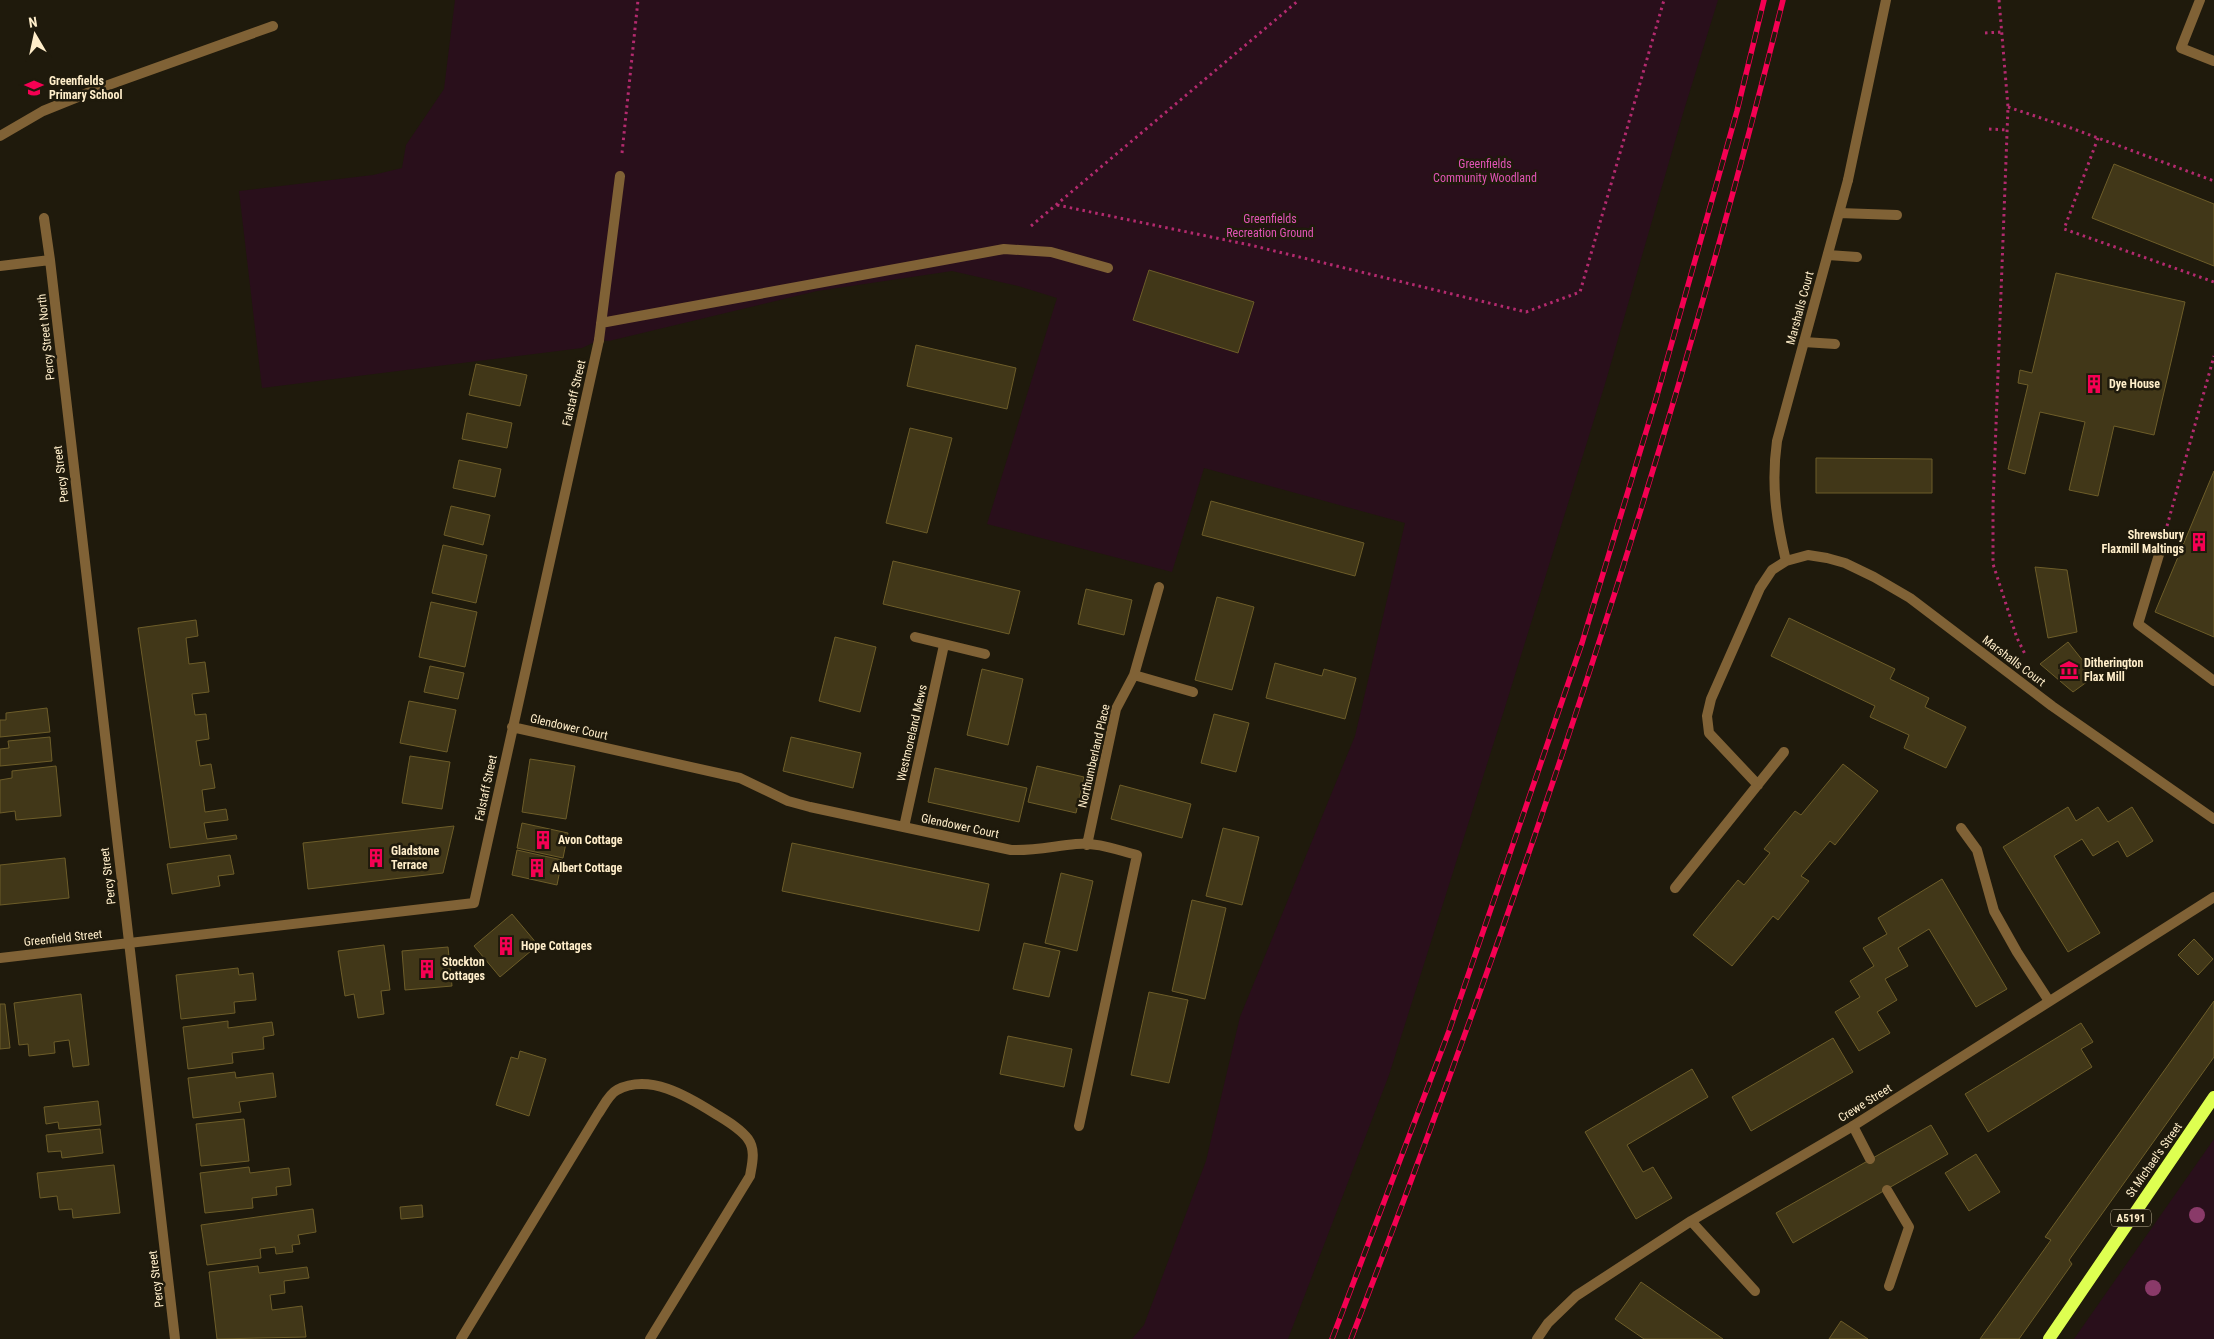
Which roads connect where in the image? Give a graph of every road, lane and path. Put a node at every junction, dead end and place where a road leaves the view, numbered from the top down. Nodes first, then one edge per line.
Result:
1 (638, 0) edge
2 (1299, 0) edge
3 (1664, 0) edge
4 (1886, 0) edge
5 (1999, 0) edge
6 (2200, 0) edge
7 (273, 26) dead end
8 (2002, 32) junction
9 (1985, 33) dead end
10 (2214, 61) edge
11 (2008, 107) junction
12 (1989, 129) dead end
13 (2008, 130) junction
14 (0, 136) edge
15 (2098, 138) junction
16 (620, 176) joint
17 (2214, 181) edge
18 (1057, 204) junction
19 (1839, 213) junction
20 (1897, 215) dead end
21 (44, 218) dead end
22 (1004, 249) junction
23 (1828, 255) junction
24 (1857, 257) dead end
25 (50, 260) junction
26 (0, 266) edge
27 (1108, 268) dead end
28 (2214, 282) edge
29 (601, 323) junction
30 (1804, 342) junction
31 (1835, 344) dead end
32 (2214, 356) edge
33 (67, 411) joint
34 (2161, 548) joint
35 (1786, 561) junction
36 (1159, 587) dead end
37 (914, 637) dead end
38 (944, 645) junction
39 (985, 654) dead end
40 (2026, 655) dead end
41 (1134, 675) junction
42 (2214, 681) edge
43 (1193, 692) dead end
44 (512, 727) junction
45 (1784, 752) dead end
46 (1758, 785) junction
47 (2213, 817) edge
48 (904, 827) junction
49 (1961, 828) dead end
50 (1087, 845) junction
51 (1675, 888) dead end
52 (2214, 897) edge
53 (129, 944) junction
54 (0, 958) edge
55 (2049, 1000) junction
56 (2214, 1097) edge
57 (1079, 1126) dead end
58 (1852, 1126) junction
59 (1870, 1159) dead end
60 (1887, 1190) dead end
61 (1691, 1221) junction
62 (1889, 1286) dead end
63 (1755, 1291) dead end
64 (175, 1339) edge
65 (461, 1339) edge
66 (650, 1339) edge
67 (1537, 1339) edge
68 (2049, 1339) edge

1 - 16 path
2 - 18 path
3 - 18 path
4 - 19 street, Marshalls Court
5 - 8 path
6 - 10 street
7 - 14 street
8 - 9 path
8 - 11 path
11 - 13 path
11 - 15 path
12 - 13 path
13 - 40 path
15 - 17 path
15 - 28 path
16 - 29 street, Falstaff Street
18 - 22 path
19 - 20 street
19 - 23 street, Marshalls Court
21 - 25 street, Percy Street North
22 - 27 street
22 - 29 street
23 - 24 street
23 - 30 street, Marshalls Court
25 - 26 street
25 - 33 street, Percy Street North
29 - 44 street, Falstaff Street
30 - 31 street
30 - 35 street, Marshalls Court
32 - 34 path
33 - 53 street, Percy Street
34 - 42 street
35 - 46 street, Marshalls Court
35 - 47 street, Marshalls Court
36 - 41 street, Northumberland Place
37 - 38 street
38 - 39 street
38 - 48 street, Westmoreland Mews
41 - 43 street
41 - 50 street, Northumberland Place
44 - 48 street, Glendower Court
44 - 53 street, Falstaff Street
45 - 46 street
46 - 51 street
48 - 50 street, Glendower Court
49 - 55 street
50 - 57 street, Glendower Court
52 - 55 street, Crewe Street
53 - 54 street, Greenfield Street
53 - 64 street, Percy Street
55 - 58 street, Crewe Street
56 - 68 main road, St Michael's Street / A5191
58 - 59 street
58 - 61 street, Crewe Street
60 - 62 street
61 - 63 street
61 - 67 street, Crewe Street
65 - 66 street

